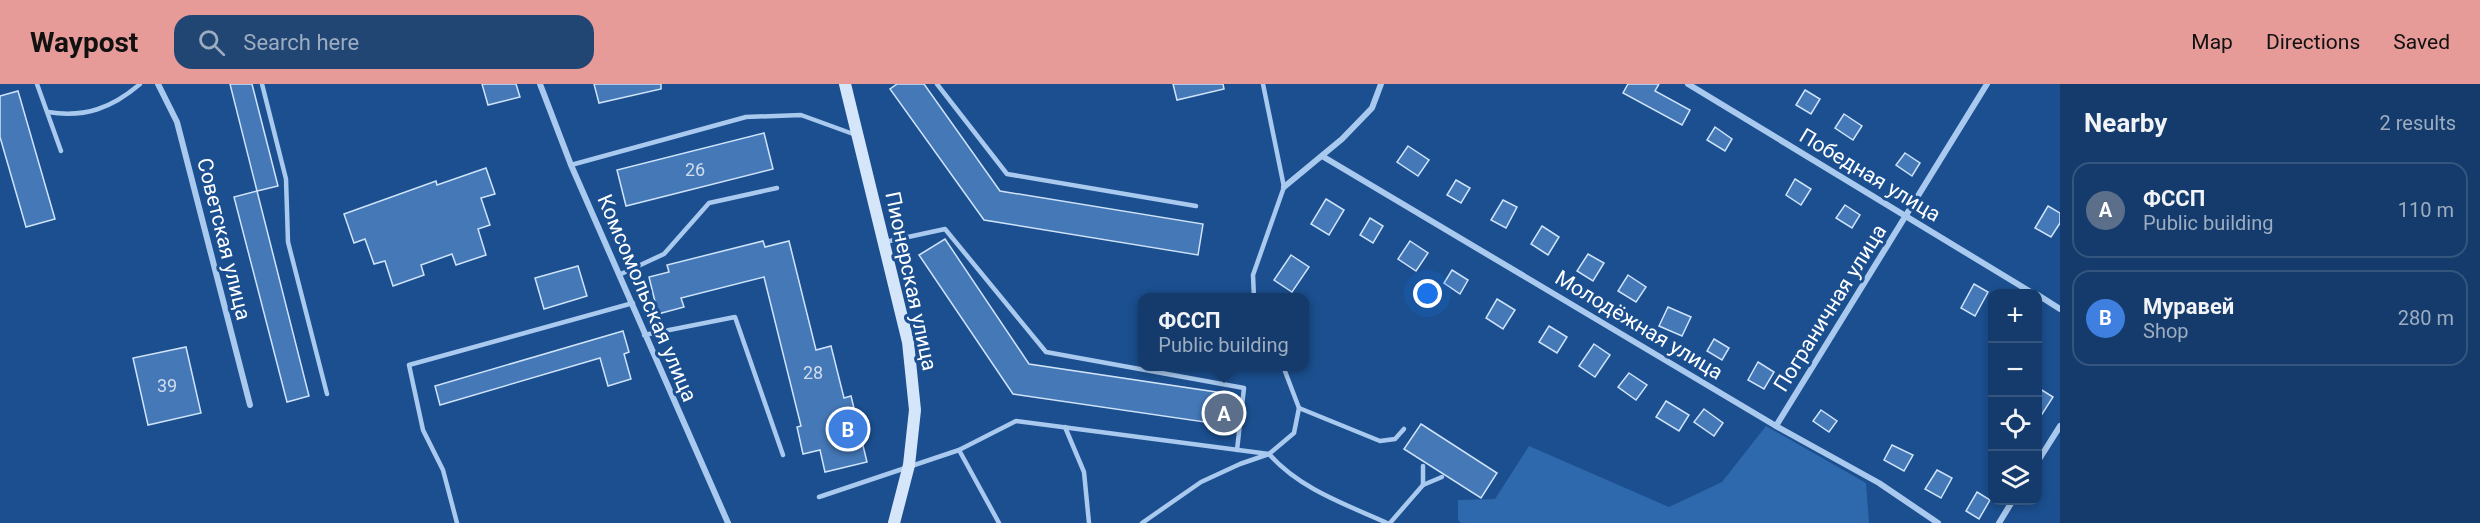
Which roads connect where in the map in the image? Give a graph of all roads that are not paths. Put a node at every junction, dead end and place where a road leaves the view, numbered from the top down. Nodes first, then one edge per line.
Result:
1 (37, 84) edge
2 (140, 84) edge
3 (158, 84) edge
4 (262, 84) edge
5 (540, 84) edge
6 (845, 84) edge
7 (937, 84) edge
8 (1263, 84) edge
9 (1381, 84) edge
10 (1688, 84) edge
11 (1987, 84) edge
12 (48, 112) junction
13 (858, 135) junction
14 (61, 151) dead end
15 (1322, 156) junction
16 (571, 165) junction
17 (1284, 187) junction
18 (777, 188) dead end
19 (1196, 206) dead end
20 (1906, 216) junction
21 (885, 242) junction
22 (621, 274) junction
23 (2026, 289) edge
24 (1254, 293) edge
25 (2042, 298) edge
26 (633, 303) junction
27 (2060, 309) edge
28 (645, 335) junction
29 (1138, 369) edge
30 (1150, 371) edge
31 (1285, 371) edge
32 (327, 394) dead end
33 (250, 405) dead end
34 (1299, 408) junction
35 (1776, 426) junction
36 (2060, 426) edge
37 (1065, 427) junction
38 (1404, 429) dead end
39 (959, 450) junction
40 (1237, 450) junction
41 (1269, 454) junction
42 (2042, 454) edge
43 (783, 455) dead end
44 (909, 465) junction
45 (1423, 466) dead end
46 (1442, 477) dead end
47 (1423, 485) junction
48 (819, 497) dead end
49 (2010, 505) edge
50 (457, 523) edge
51 (728, 523) edge
52 (894, 523) edge
53 (999, 523) edge
54 (1089, 523) edge
55 (1142, 523) edge
56 (1388, 523) edge
57 (1938, 523) edge
58 (1999, 523) edge

1 - 12 lane
2 - 12 lane
3 - 33 street, Советская улица
4 - 32 lane
5 - 16 street, Комсомольская улица
6 - 13 main road, Пионерская улица
7 - 19 lane
8 - 17 lane
9 - 15 street
10 - 20 street, Победная улица
11 - 20 street, Пограничная улица
12 - 14 lane
13 - 16 lane
13 - 21 main road, Пионерская улица
15 - 17 street
15 - 35 street, Молодёжная улица
16 - 22 street, Комсомольская улица
17 - 24 lane
18 - 22 lane
20 - 23 street, Победная улица
20 - 35 street, Пограничная улица
21 - 29 lane
21 - 44 main road, Пионерская улица
22 - 26 street, Комсомольская улица
25 - 27 street, Победная улица
26 - 28 street, Комсомольская улица
26 - 50 lane
28 - 43 lane
28 - 51 street, Комсомольская улица
30 - 40 lane
31 - 34 lane
34 - 38 lane
34 - 41 lane
35 - 57 street, Молодёжная улица
36 - 42 street
37 - 39 lane
37 - 40 lane
37 - 54 lane
39 - 44 lane
39 - 53 lane
40 - 41 lane
41 - 55 lane
41 - 56 lane
44 - 48 lane
44 - 52 main road, Пионерская улица
45 - 47 lane
46 - 47 lane
47 - 56 lane
49 - 58 street

